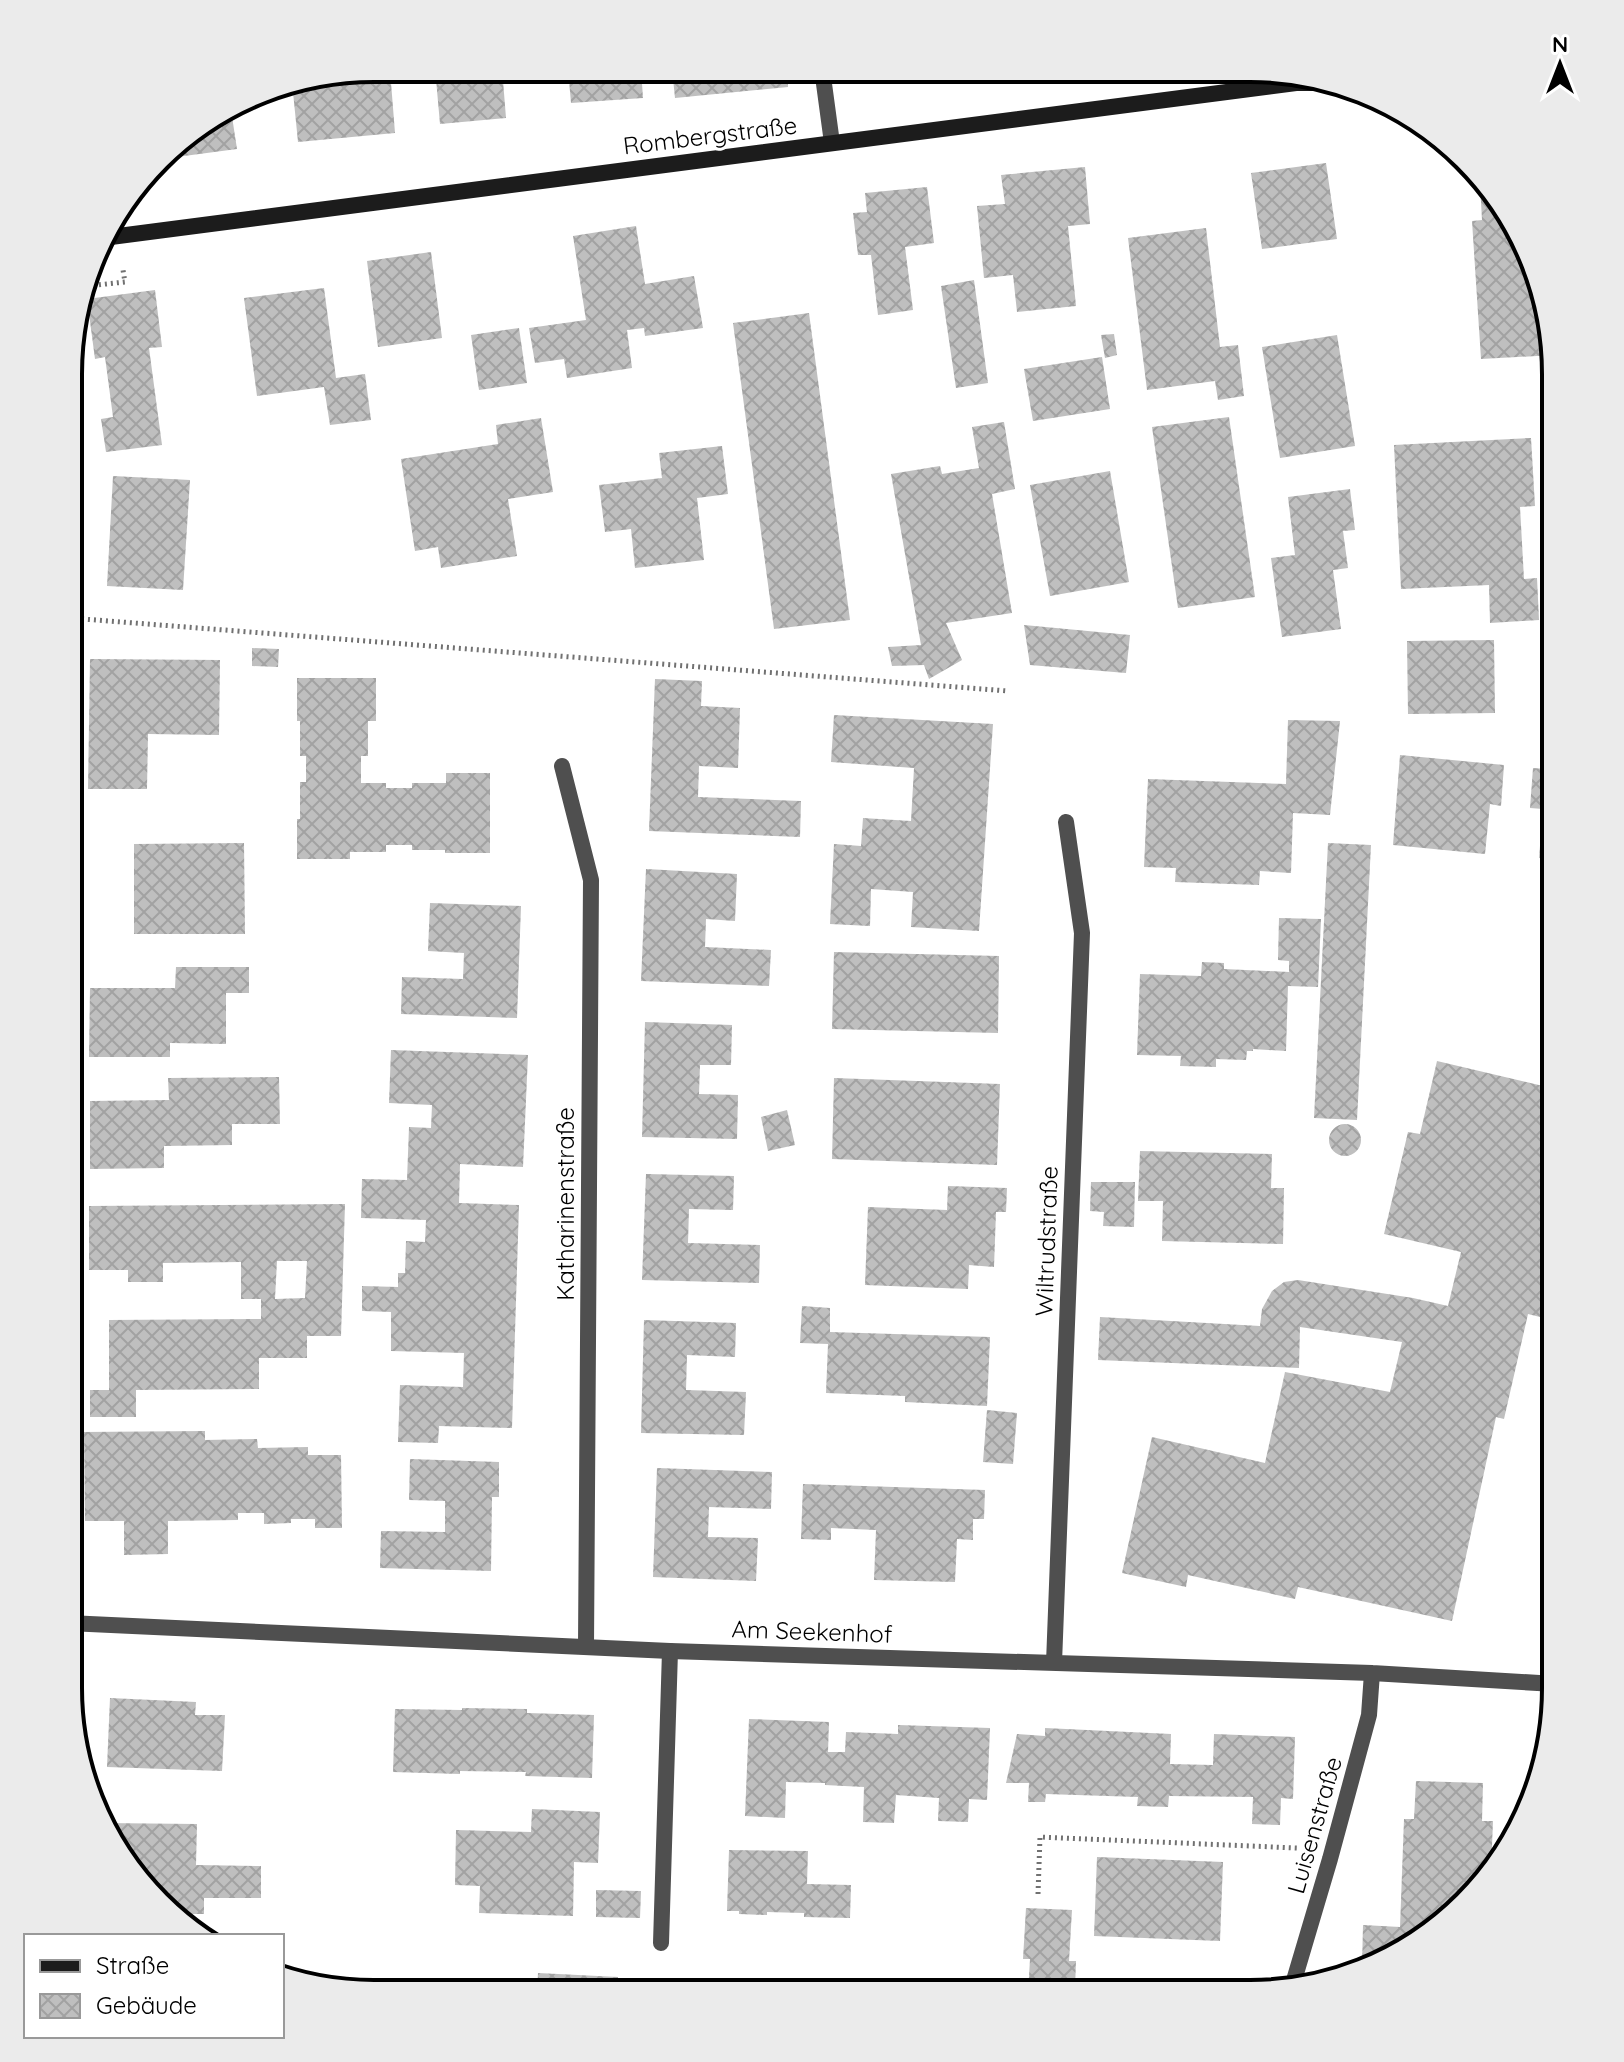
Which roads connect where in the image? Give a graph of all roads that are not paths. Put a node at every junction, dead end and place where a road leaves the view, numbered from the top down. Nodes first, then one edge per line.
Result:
1 (824, 82) edge
2 (1288, 84) edge
3 (832, 143) junction
4 (117, 236) edge
5 (562, 766) dead end
6 (1066, 822) dead end
7 (82, 1624) edge
8 (586, 1647) junction
9 (670, 1651) junction
10 (1054, 1663) junction
11 (1372, 1673) junction
12 (1542, 1683) edge
13 (661, 1943) dead end
14 (1295, 1977) edge

1 - 3 street
2 - 3 main road, Rombergstraße
3 - 4 main road, Rombergstraße
5 - 8 street, Katharinenstraße
6 - 10 street, Wiltrudstraße
7 - 8 street, Am Seekenhof
8 - 9 street, Am Seekenhof
9 - 10 street, Am Seekenhof
9 - 13 street
10 - 11 street, Am Seekenhof
11 - 12 street, Am Seekenhof
11 - 14 street, Luisenstraße

